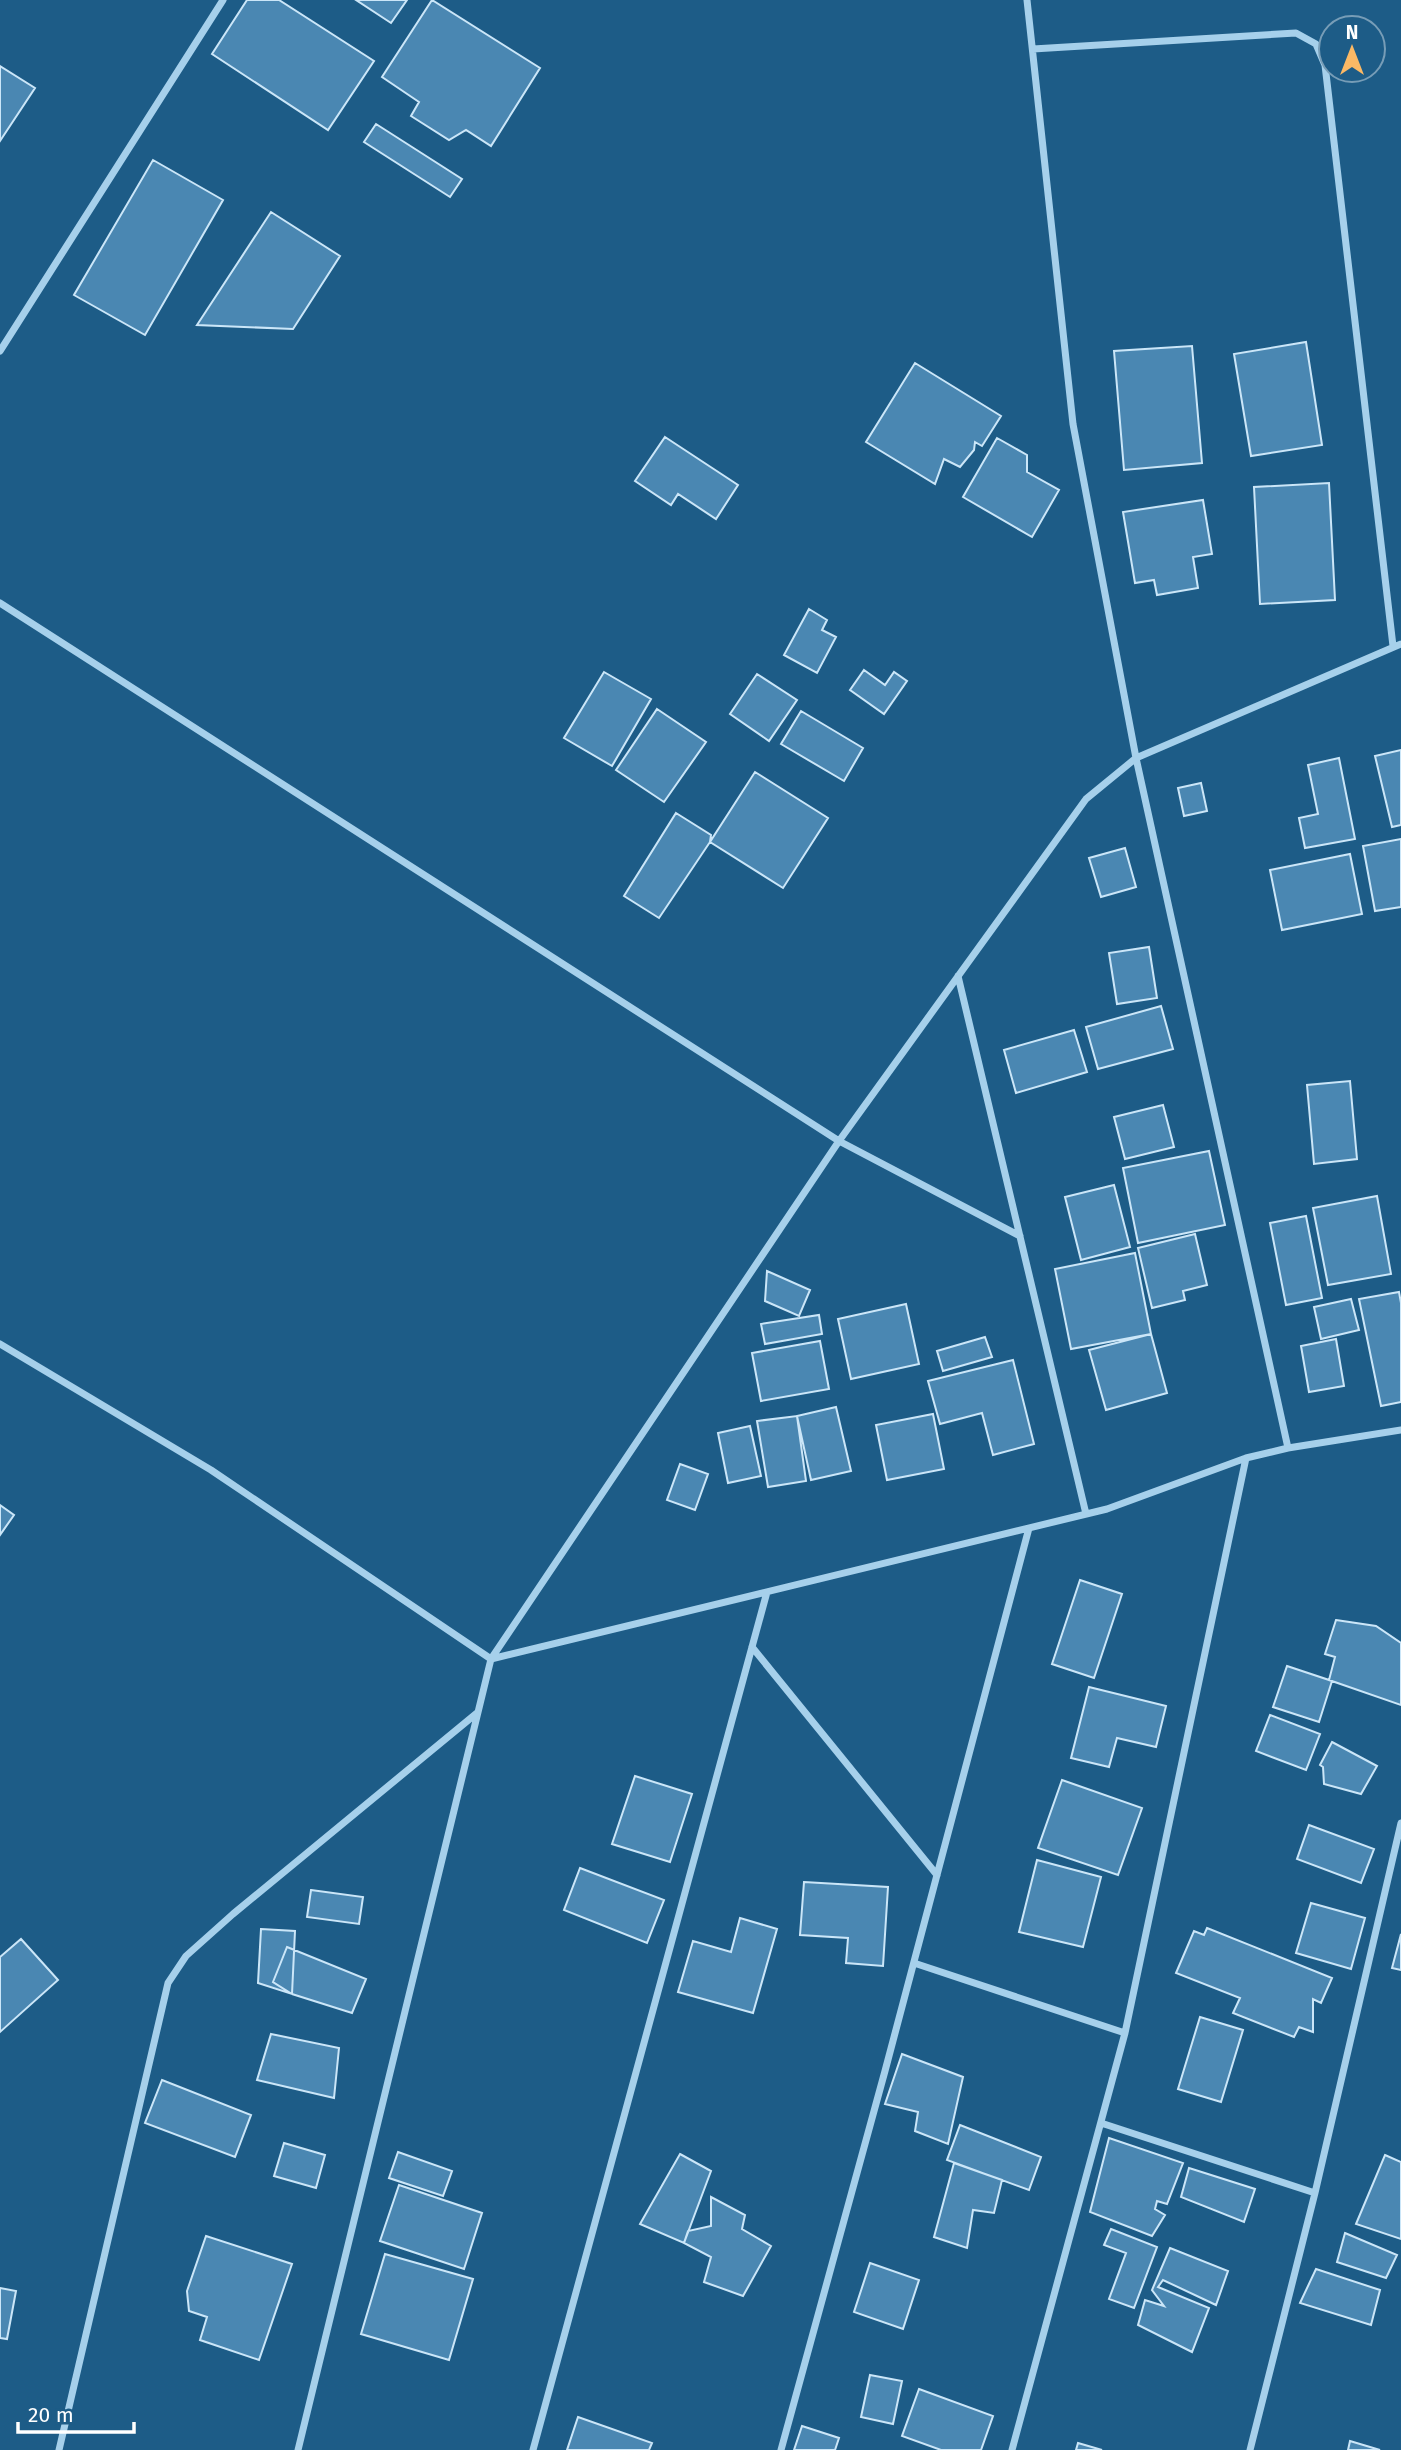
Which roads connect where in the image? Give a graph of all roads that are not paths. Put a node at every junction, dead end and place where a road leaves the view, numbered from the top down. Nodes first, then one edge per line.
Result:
1 (223, 0) edge
2 (1027, 0) edge
3 (1033, 49) junction
4 (0, 351) edge
5 (0, 603) edge
6 (1397, 645) edge
7 (1136, 758) junction
8 (958, 976) junction
9 (839, 1141) junction
10 (1020, 1236) junction
11 (0, 1344) edge
12 (1401, 1430) edge
13 (1288, 1448) junction
14 (1246, 1458) junction
15 (1086, 1514) junction
16 (1029, 1528) junction
17 (767, 1592) junction
18 (752, 1647) junction
19 (491, 1658) junction
20 (478, 1713) junction
21 (1401, 1823) edge
22 (937, 1875) junction
23 (914, 1963) junction
24 (1125, 2033) junction
25 (1101, 2123) junction
26 (1315, 2193) junction
27 (59, 2450) edge
28 (298, 2450) edge
29 (533, 2450) edge
30 (781, 2450) edge
31 (1012, 2450) edge
32 (1250, 2450) edge

1 - 4 street
2 - 3 street
3 - 6 street
3 - 7 street
5 - 9 street
6 - 7 street
7 - 8 street
7 - 13 street
8 - 9 street
8 - 10 street
9 - 10 street
9 - 19 street
10 - 15 street
11 - 19 street
12 - 13 street
13 - 14 street
14 - 15 street
14 - 24 street
15 - 16 street
16 - 17 street
16 - 22 street
17 - 18 street
17 - 19 street
18 - 22 street
18 - 29 street
19 - 20 street
20 - 27 street
20 - 28 street
21 - 26 street
22 - 23 street
23 - 24 street
23 - 30 street
24 - 25 street
25 - 26 street
25 - 31 street
26 - 32 street

